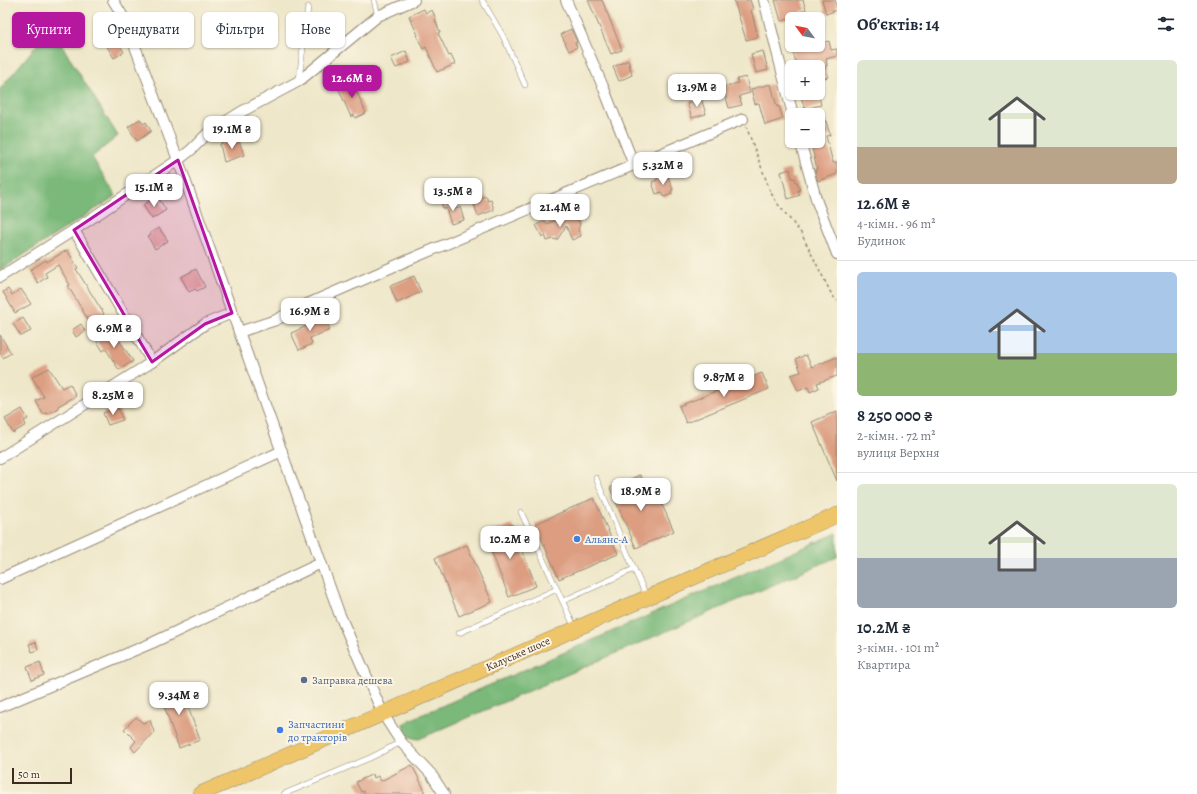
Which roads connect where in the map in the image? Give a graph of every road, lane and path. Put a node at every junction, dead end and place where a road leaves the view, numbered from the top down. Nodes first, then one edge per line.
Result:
1 (113, 0) edge
2 (374, 0) edge
3 (414, 0) edge
4 (482, 0) edge
5 (566, 0) edge
6 (764, 0) edge
7 (308, 7) dead end
8 (378, 16) junction
9 (299, 81) junction
10 (525, 85) dead end
11 (791, 108) edge
12 (743, 119) joint
13 (802, 148) edge
14 (178, 160) junction
15 (634, 165) junction
16 (74, 230) junction
17 (837, 254) edge
18 (0, 277) edge
19 (837, 301) edge
20 (232, 313) junction
21 (239, 332) junction
22 (152, 362) junction
23 (282, 451) junction
24 (0, 458) edge
25 (596, 478) dead end
26 (521, 512) dead end
27 (837, 515) edge
28 (322, 563) junction
29 (634, 569) junction
30 (0, 578) edge
31 (557, 589) junction
32 (647, 598) junction
33 (562, 601) junction
34 (575, 629) junction
35 (459, 633) dead end
36 (0, 707) edge
37 (383, 714) junction
38 (400, 742) junction
39 (200, 794) edge
40 (284, 794) edge
41 (444, 794) edge

1 - 14 street
2 - 8 lane
3 - 8 street
4 - 10 lane
5 - 15 street
6 - 11 street
7 - 9 lane
8 - 9 street
9 - 14 street
12 - 15 street
12 - 19 path
13 - 17 street
14 - 16 street
14 - 20 street
15 - 21 street
16 - 18 street
16 - 22 street
20 - 21 street
20 - 22 street
21 - 23 street
22 - 24 street
23 - 28 street
23 - 30 street
25 - 29 lane
26 - 31 lane
27 - 32 main road, Калуське шосе
28 - 36 street
28 - 37 street
29 - 32 lane
29 - 33 lane
31 - 33 lane
31 - 35 lane
32 - 34 main road, Калуське шосе
33 - 34 lane
34 - 37 main road, Калуське шосе
37 - 38 street
37 - 39 main road, Калуське шосе
38 - 40 lane
38 - 41 street

